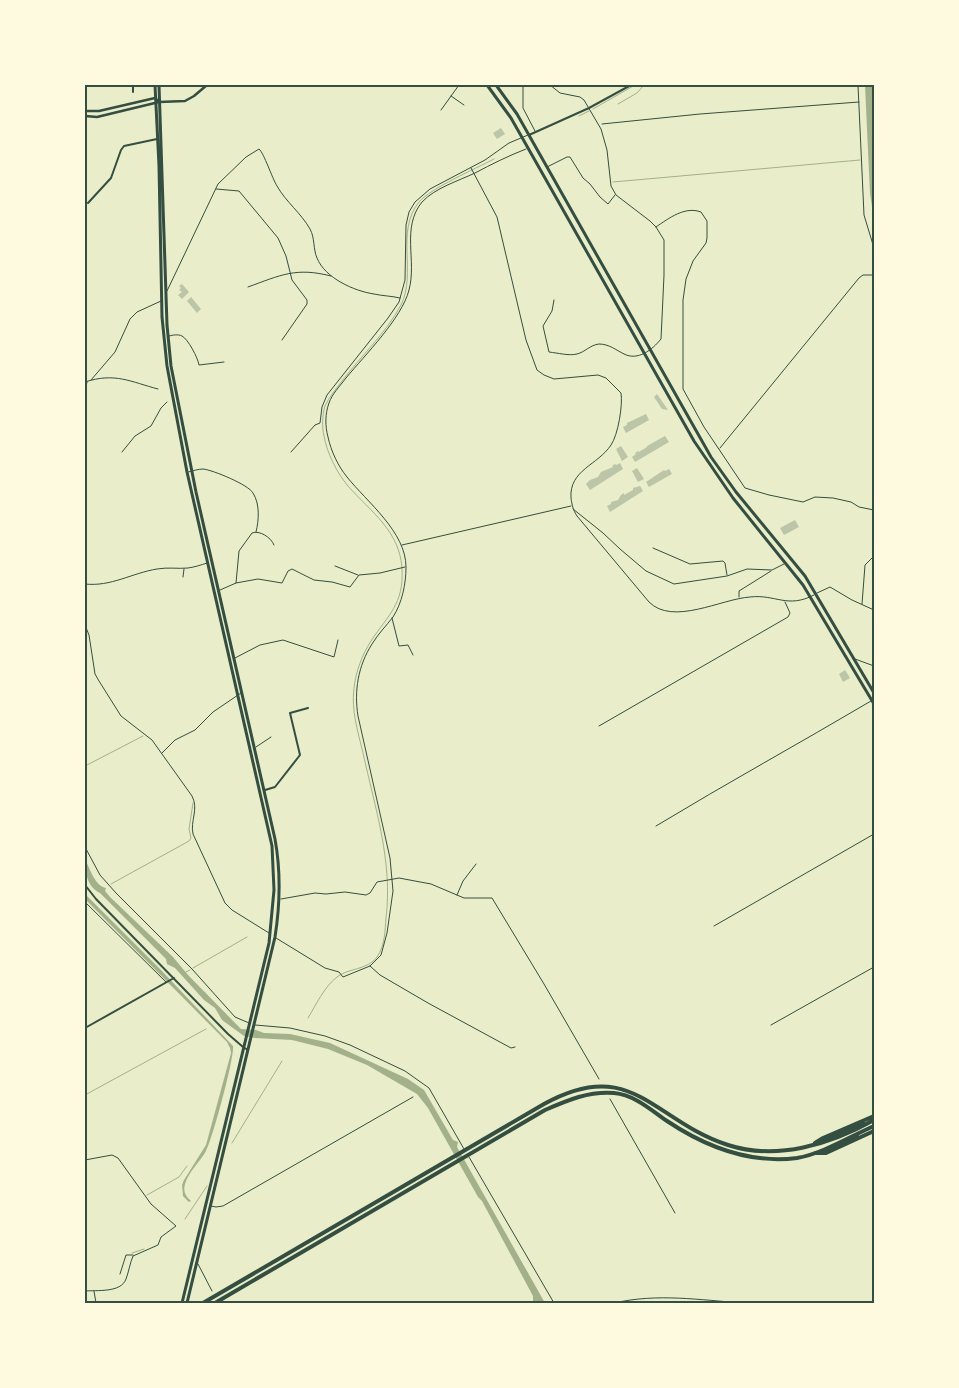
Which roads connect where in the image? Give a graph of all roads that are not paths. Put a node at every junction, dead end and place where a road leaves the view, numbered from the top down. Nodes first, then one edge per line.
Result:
1 (133, 85) edge
2 (155, 85) edge
3 (159, 85) edge
4 (207, 85) edge
5 (458, 85) edge
6 (487, 85) edge
7 (496, 85) edge
8 (523, 85) edge
9 (550, 85) edge
10 (631, 85) edge
11 (133, 92) dead end
12 (451, 96) junction
13 (157, 101) junction
14 (464, 105) dead end
15 (589, 108) junction
16 (441, 110) dead end
17 (85, 111) edge
18 (85, 116) edge
19 (535, 132) junction
20 (529, 135) junction
21 (159, 138) junction
22 (522, 138) junction
23 (528, 148) junction
24 (546, 167) junction
25 (471, 168) junction
26 (473, 172) junction
27 (215, 189) junction
28 (616, 195) junction
29 (88, 203) dead end
30 (656, 227) junction
31 (290, 273) junction
32 (332, 276) junction
33 (248, 287) dead end
34 (166, 291) junction
35 (400, 298) junction
36 (162, 300) junction
37 (554, 300) dead end
38 (168, 336) junction
39 (282, 340) dead end
40 (650, 350) junction
41 (644, 354) junction
42 (224, 362) dead end
43 (91, 380) junction
44 (86, 382) edge
45 (158, 390) dead end
46 (85, 392) edge
47 (167, 402) dead end
48 (122, 452) dead end
49 (290, 452) dead end
50 (192, 471) junction
51 (187, 472) junction
52 (572, 506) junction
53 (573, 509) junction
54 (874, 510) edge
55 (256, 532) junction
56 (274, 545) dead end
57 (401, 545) junction
58 (653, 548) dead end
59 (874, 556) edge
60 (786, 562) junction
61 (208, 563) junction
62 (335, 566) dead end
63 (405, 567) junction
64 (184, 568) junction
65 (772, 570) junction
66 (359, 575) junction
67 (727, 576) junction
68 (184, 578) dead end
69 (236, 583) junction
70 (85, 584) edge
71 (217, 591) junction
72 (816, 594) junction
73 (811, 597) junction
74 (740, 598) junction
75 (784, 602) junction
76 (862, 605) junction
77 (874, 610) edge
78 (392, 618) junction
79 (85, 625) edge
80 (338, 640) dead end
81 (413, 655) dead end
82 (234, 659) junction
83 (854, 659) junction
84 (874, 666) edge
85 (874, 693) edge
86 (240, 694) junction
87 (873, 702) edge
88 (308, 708) dead end
89 (599, 726) dead end
90 (271, 737) dead end
91 (254, 749) junction
92 (162, 753) junction
93 (264, 790) junction
94 (656, 826) dead end
95 (874, 834) edge
96 (85, 847) edge
97 (476, 864) dead end
98 (391, 879) junction
99 (85, 885) edge
100 (457, 896) junction
101 (274, 900) junction
102 (279, 900) junction
103 (85, 902) edge
104 (714, 926) dead end
105 (271, 935) junction
106 (275, 937) junction
107 (370, 966) junction
108 (874, 967) edge
109 (174, 978) junction
110 (166, 982) junction
111 (771, 1024) dead end
112 (252, 1025) junction
113 (85, 1028) edge
114 (515, 1047) dead end
115 (246, 1049) junction
116 (599, 1079) dead end
117 (413, 1097) dead end
118 (610, 1100) dead end
119 (874, 1118) edge
120 (874, 1128) edge
121 (85, 1160) edge
122 (210, 1206) junction
123 (675, 1213) dead end
124 (133, 1256) junction
125 (197, 1264) junction
126 (120, 1274) dead end
127 (94, 1290) junction
128 (85, 1291) edge
129 (212, 1291) dead end
130 (96, 1303) edge
131 (182, 1303) edge
132 (187, 1303) edge
133 (203, 1303) edge
134 (215, 1303) edge
135 (554, 1303) edge
136 (614, 1303) edge
137 (743, 1303) edge

1 - 11 street
2 - 13 main road
3 - 13 main road
4 - 13 street
5 - 12 lane
6 - 22 main road
7 - 20 main road
8 - 19 lane
9 - 15 lane
10 - 15 street
12 - 14 lane
12 - 16 lane
13 - 17 street
13 - 18 street
13 - 21 main road
15 - 19 street
15 - 28 lane
19 - 20 street
20 - 22 lane
20 - 24 main road
21 - 29 street
21 - 34 main road
21 - 36 main road
22 - 23 main road
22 - 25 lane
23 - 26 lane
23 - 41 main road
24 - 28 lane
24 - 40 main road
25 - 26 lane
25 - 35 lane
26 - 52 lane
26 - 57 lane
27 - 31 lane
27 - 32 lane
27 - 34 lane
28 - 30 lane
30 - 40 lane
30 - 54 lane
31 - 32 lane
31 - 33 lane
31 - 39 lane
32 - 35 lane
34 - 36 lane
34 - 38 main road
35 - 49 lane
36 - 43 lane
36 - 51 main road
37 - 41 lane
38 - 42 lane
38 - 50 main road
40 - 41 lane
40 - 72 main road
41 - 60 main road
43 - 44 lane
43 - 45 lane
44 - 46 lane
47 - 48 lane
50 - 51 lane
50 - 55 lane
50 - 71 main road
51 - 61 main road
52 - 53 lane
52 - 57 lane
53 - 67 lane
53 - 74 lane
55 - 56 lane
55 - 69 lane
57 - 63 lane
58 - 67 lane
59 - 76 lane
60 - 65 lane
60 - 73 main road
61 - 64 lane
61 - 71 main road
62 - 66 lane
63 - 66 lane
63 - 78 lane
64 - 68 lane
64 - 70 lane
65 - 67 lane
65 - 74 lane
66 - 69 lane
69 - 71 lane
71 - 82 main road
71 - 86 main road
72 - 73 lane
72 - 76 lane
72 - 83 main road
73 - 75 lane
73 - 87 main road
74 - 75 lane
75 - 89 lane
76 - 77 lane
78 - 81 lane
78 - 98 lane
79 - 92 lane
80 - 82 lane
82 - 86 main road
83 - 84 lane
83 - 85 main road
86 - 91 main road
86 - 92 lane
86 - 101 main road
87 - 94 lane
88 - 93 street
90 - 91 lane
91 - 93 main road
92 - 105 lane
93 - 102 main road
95 - 104 lane
96 - 112 lane
97 - 100 lane
98 - 100 lane
98 - 102 lane
98 - 107 lane
99 - 109 street
100 - 116 lane
101 - 102 lane
101 - 105 main road
102 - 106 main road
103 - 110 lane
105 - 112 main road
106 - 107 lane
106 - 112 main road
107 - 114 lane
108 - 111 lane
109 - 110 street
109 - 115 street
110 - 113 street
112 - 115 main road
112 - 135 lane
115 - 122 main road
115 - 131 main road
117 - 122 lane
118 - 123 lane
119 - 133 highway
120 - 134 highway
121 - 124 lane
122 - 125 main road
124 - 126 lane
124 - 127 lane
125 - 129 lane
125 - 132 main road
127 - 128 lane
127 - 130 lane
136 - 137 lane

